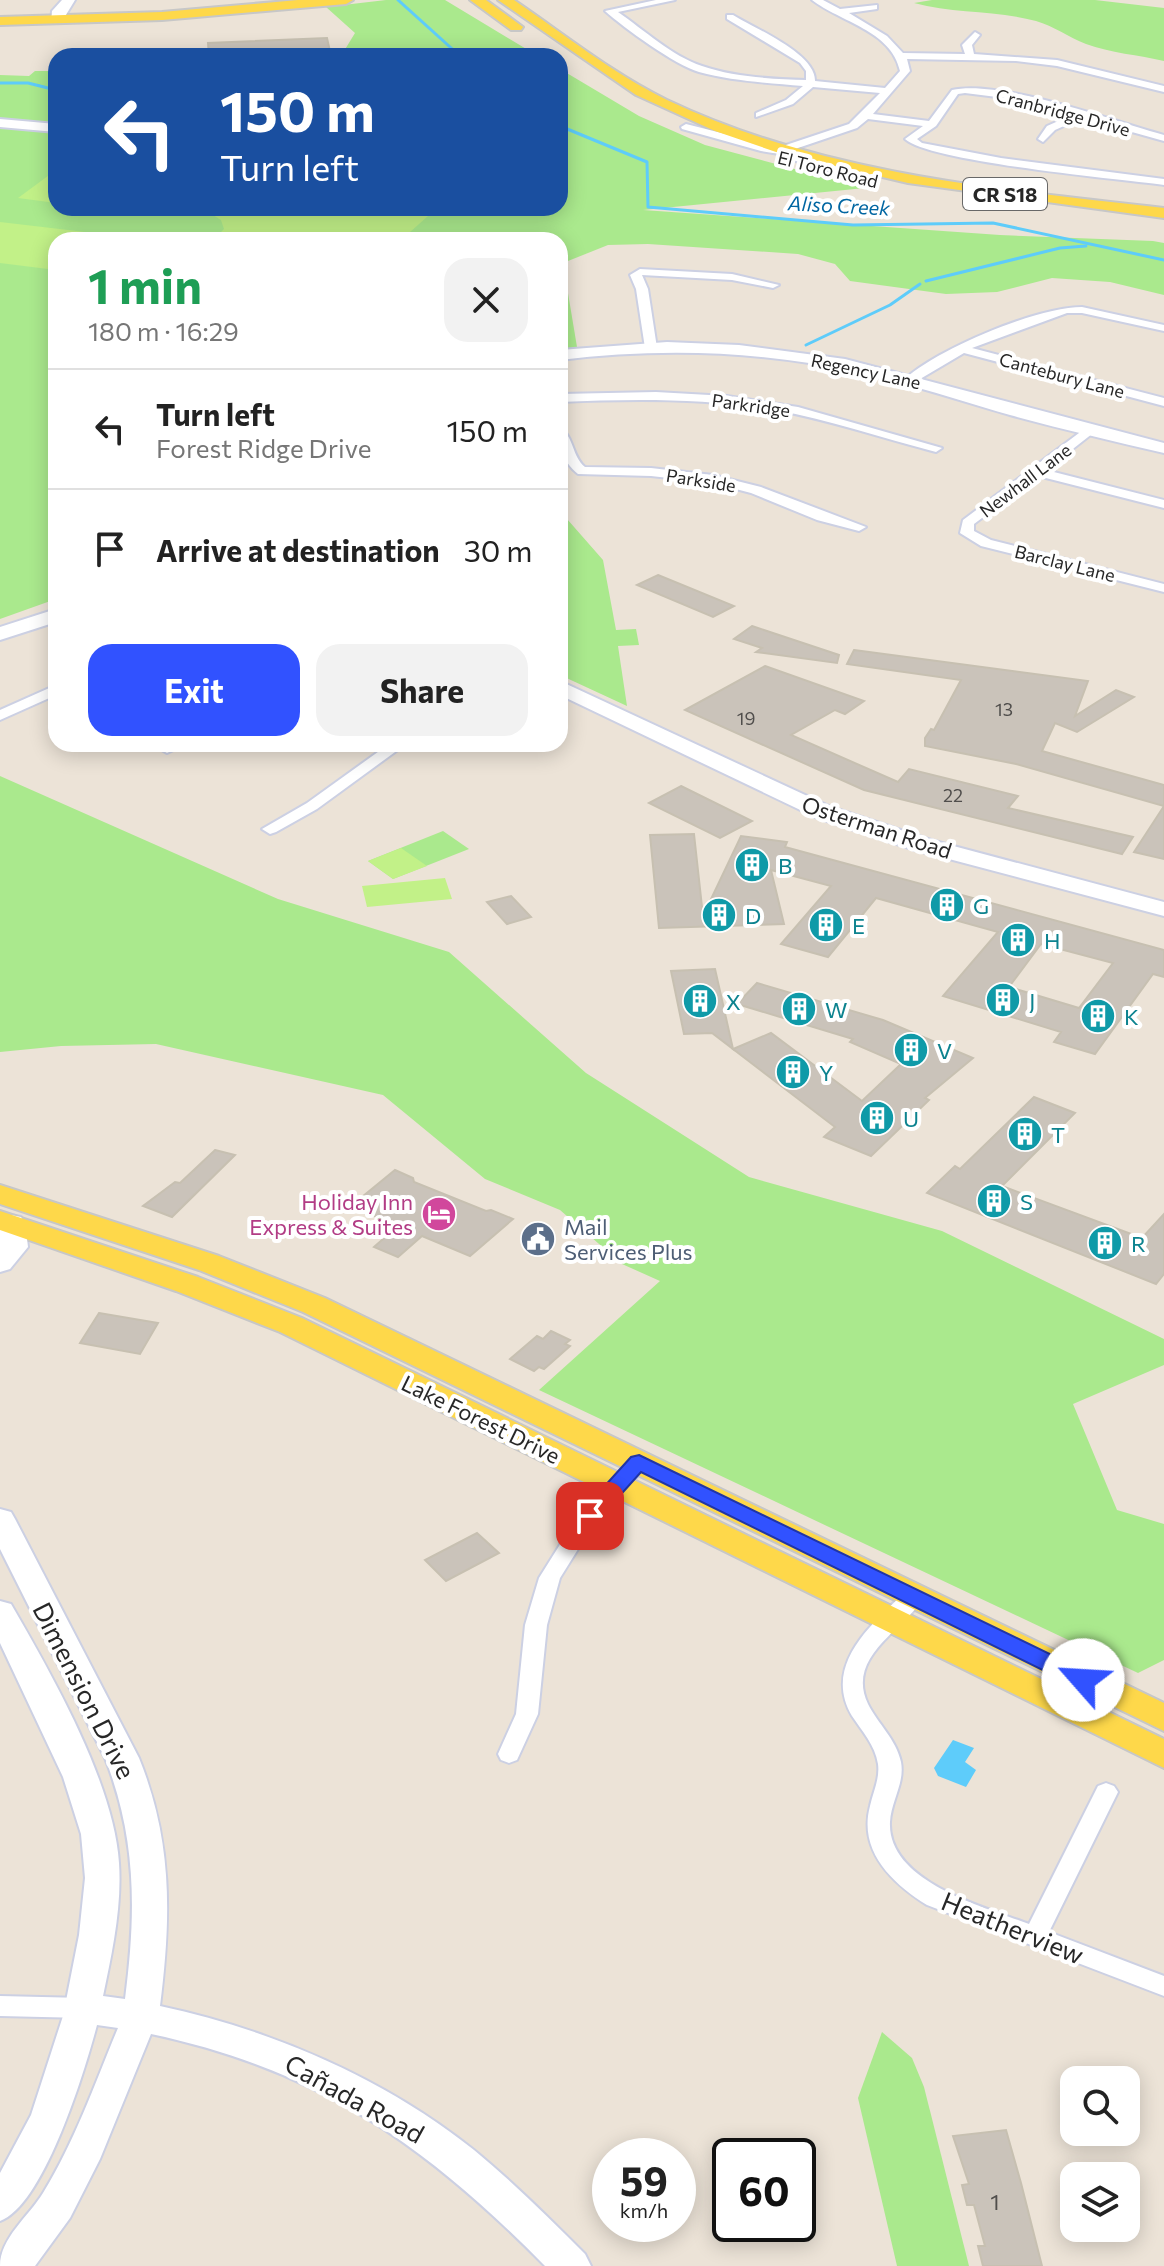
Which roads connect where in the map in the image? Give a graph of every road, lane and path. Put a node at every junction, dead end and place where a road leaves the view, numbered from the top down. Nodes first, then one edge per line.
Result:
1 (254, 0) edge
2 (346, 0) edge
3 (477, 0) edge
4 (505, 0) edge
5 (518, 0) edge
6 (671, 0) edge
7 (816, 0) edge
8 (874, 7) dead end
9 (61, 10) edge
10 (0, 12) edge
11 (838, 12) junction
12 (730, 17) dead end
13 (0, 21) edge
14 (553, 32) junction
15 (975, 35) dead end
16 (531, 38) dead end
17 (902, 56) junction
18 (970, 56) junction
19 (568, 63) edge
20 (810, 84) junction
21 (1164, 89) edge
22 (887, 91) junction
23 (1083, 114) junction
24 (759, 115) dead end
25 (866, 116) junction
26 (0, 123) edge
27 (932, 124) junction
28 (48, 127) edge
29 (686, 127) junction
30 (1164, 138) edge
31 (1043, 139) dead end
32 (795, 151) junction
33 (868, 179) junction
34 (1164, 182) edge
35 (1164, 213) edge
36 (1164, 223) edge
37 (773, 285) dead end
38 (1164, 328) edge
39 (651, 348) junction
40 (960, 348) junction
41 (568, 354) edge
42 (911, 379) junction
43 (568, 398) edge
44 (1164, 402) edge
45 (1091, 430) junction
46 (936, 448) dead end
47 (1164, 448) edge
48 (568, 452) edge
49 (1037, 472) junction
50 (1164, 504) edge
51 (859, 527) dead end
52 (967, 533) joint
53 (1164, 588) edge
54 (48, 618) edge
55 (0, 634) edge
56 (568, 691) edge
57 (48, 693) edge
58 (0, 716) edge
59 (388, 752) edge
60 (270, 829) dead end
61 (1164, 909) edge
62 (8, 1213) edge
63 (0, 1263) edge
64 (628, 1474) junction
65 (0, 1519) edge
66 (901, 1609) junction
67 (0, 1612) edge
68 (1164, 1718) edge
69 (509, 1754) dead end
70 (1164, 1755) edge
71 (1106, 1792) dead end
72 (1035, 1936) junction
73 (1164, 1986) edge
74 (0, 2006) edge
75 (84, 2008) junction
76 (141, 2015) junction
77 (0, 2204) edge
78 (12, 2266) edge
79 (571, 2266) edge

1 - 9 main road
2 - 9 main road
3 - 16 main road
4 - 14 main road, El Toro Road / CR S18
5 - 14 main road
6 - 20 street
7 - 11 street
8 - 11 street
9 - 10 main road
9 - 13 main road
11 - 17 street
12 - 20 street
14 - 32 main road, El Toro Road / CR S18
15 - 18 street
17 - 18 street
17 - 22 street
18 - 21 street
19 - 29 main road, El Toro Road / CR S18
20 - 22 street
20 - 24 street
22 - 25 street
23 - 27 street, Cranbridge Drive
23 - 30 street, Cranbridge Drive
23 - 31 street
25 - 27 street
25 - 32 street
26 - 28 street
27 - 34 street
29 - 32 street, El Toro Road / CR S18
29 - 33 main road, El Toro Road
32 - 33 street
32 - 35 main road, El Toro Road / CR S18
33 - 36 main road, El Toro Road
37 - 39 street
38 - 40 street
39 - 41 street, Regency Lane
39 - 42 street, Regency Lane
40 - 42 street
40 - 44 street, Cantebury Lane
42 - 45 street, Regency Lane
43 - 46 street, Parkridge
45 - 47 street, Regency Lane
45 - 49 street, Newhall Lane
48 - 51 street, Parkside
49 - 50 street
49 - 52 street, Newhall Lane
52 - 53 street, Barclay Lane
54 - 55 street
56 - 61 street, Osterman Road
57 - 58 street
59 - 60 street
62 - 63 street
62 - 64 main road, Lake Forest Drive
64 - 66 main road, Lake Forest Drive
64 - 69 street
65 - 76 street, Dimension Drive
66 - 68 main road, Lake Forest Drive
66 - 70 main road, Lake Forest Drive
66 - 72 street, Heatherview
67 - 75 street, Dimension Drive
71 - 72 street
72 - 73 street, Heatherview
74 - 75 street, Cañada Road
75 - 76 street, Cañada Road
75 - 77 street, Dimension Drive
76 - 78 street, Dimension Drive
76 - 79 street, Cañada Road

